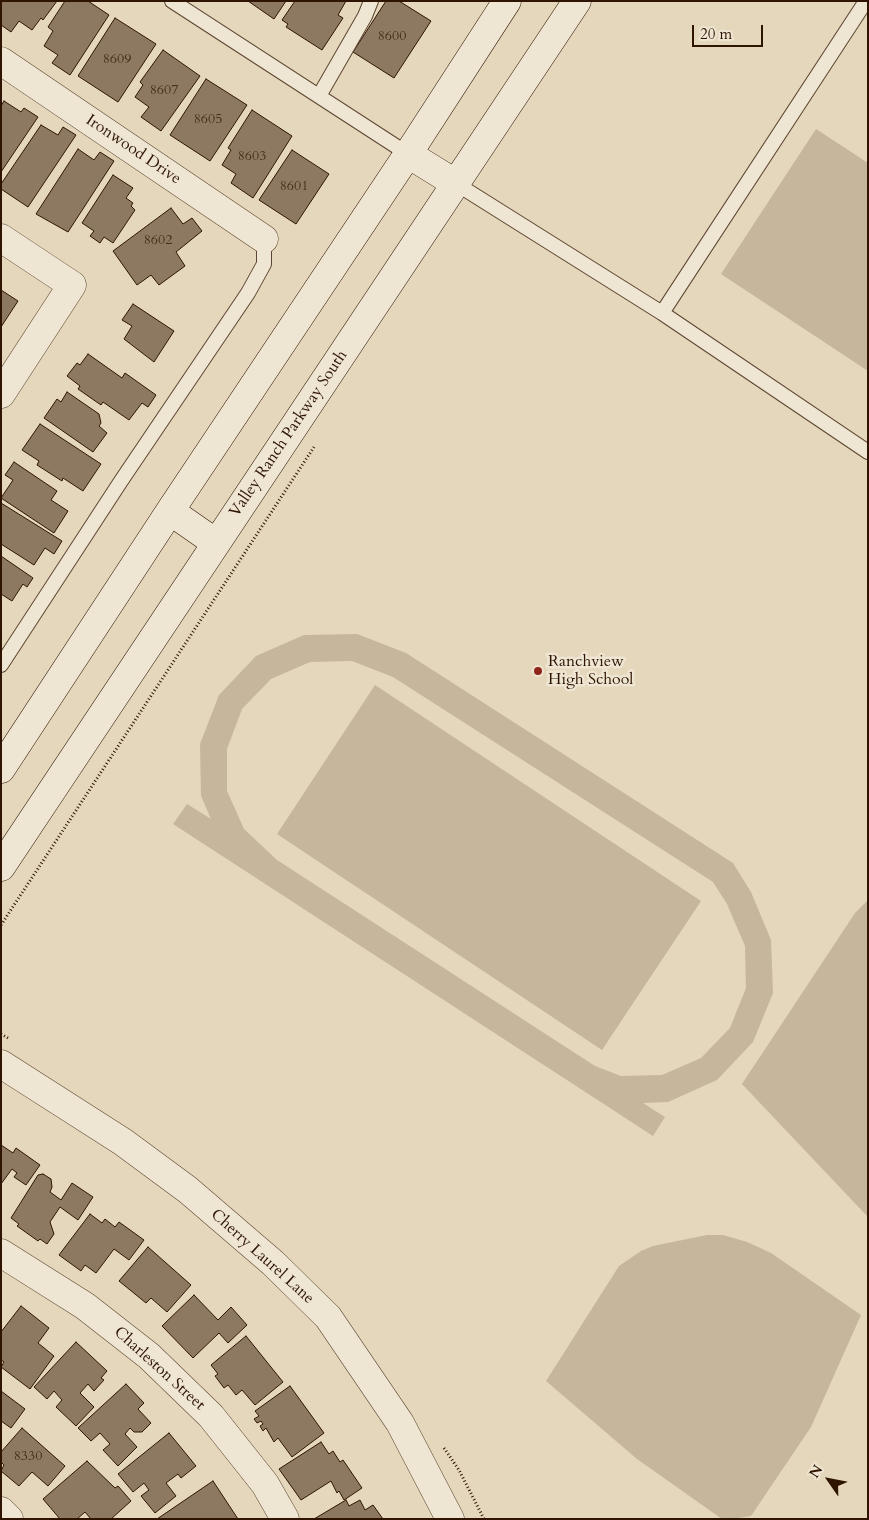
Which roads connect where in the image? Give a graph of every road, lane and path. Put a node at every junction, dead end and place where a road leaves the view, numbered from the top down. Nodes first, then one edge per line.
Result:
1 (172, 1) edge
2 (371, 1) edge
3 (507, 1) edge
4 (577, 1) edge
5 (866, 1) edge
6 (1, 61) edge
7 (319, 96) junction
8 (408, 154) junction
9 (455, 183) junction
10 (1, 238) edge
11 (264, 238) joint
12 (662, 313) junction
13 (1, 394) edge
14 (318, 441) dead end
15 (868, 452) edge
16 (170, 511) junction
17 (216, 543) junction
18 (1, 666) edge
19 (1, 769) edge
20 (1, 867) edge
21 (1, 925) edge
22 (1, 1064) edge
23 (1, 1252) edge
24 (1, 1511) edge
25 (9, 1519) edge
26 (285, 1519) edge
27 (450, 1519) edge

1 - 7 lane
2 - 7 lane
3 - 8 street
4 - 9 street, Valley Ranch Parkway South
5 - 12 lane
6 - 11 street, Ironwood Drive
7 - 8 lane
8 - 9 street
8 - 16 street
9 - 12 lane
9 - 17 street, Valley Ranch Parkway South
10 - 13 street
11 - 18 lane
12 - 15 lane
14 - 21 path
16 - 17 street
16 - 19 street
17 - 20 street, Valley Ranch Parkway South
22 - 27 street, Cherry Laurel Lane
23 - 26 street, Charleston Street
24 - 25 street

